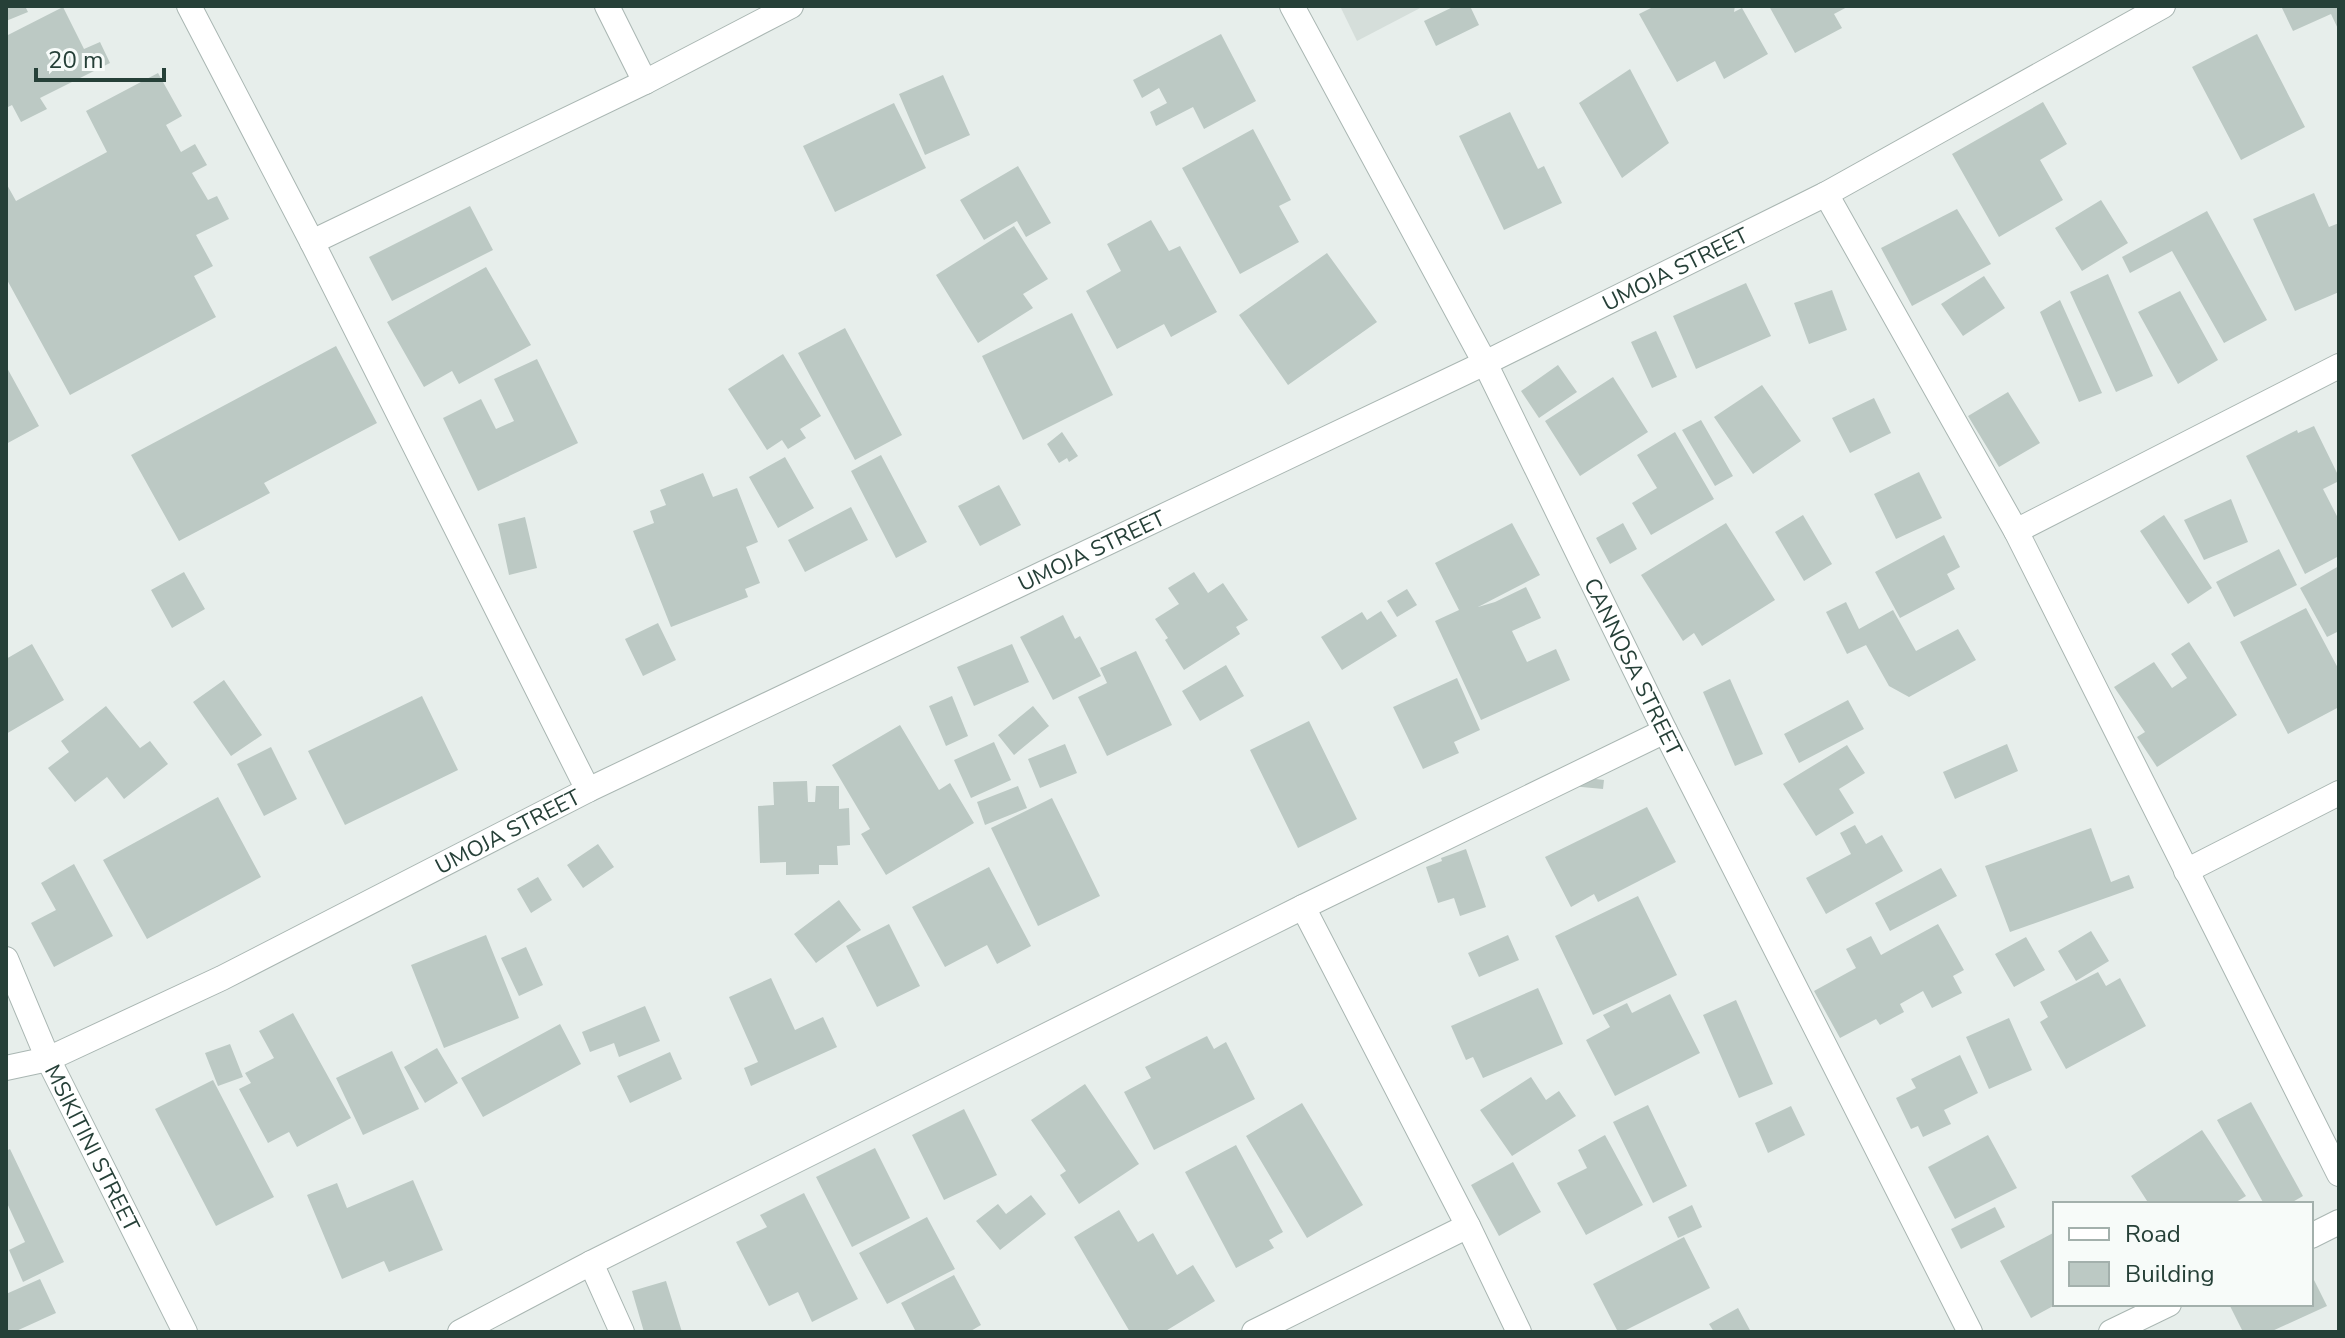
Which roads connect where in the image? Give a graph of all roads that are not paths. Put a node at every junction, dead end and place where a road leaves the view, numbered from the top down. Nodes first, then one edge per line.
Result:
1 (189, 6) edge
2 (607, 6) edge
3 (791, 6) edge
4 (1292, 6) edge
5 (2163, 6) edge
6 (645, 82) junction
7 (1826, 194) junction
8 (312, 242) junction
9 (1485, 363) junction
10 (2339, 366) edge
11 (2016, 531) junction
12 (1665, 731) junction
13 (588, 790) junction
14 (2339, 793) edge
15 (2186, 871) junction
16 (1303, 907) junction
17 (6, 959) edge
18 (48, 1059) junction
19 (6, 1068) edge
20 (2339, 1174) edge
21 (2339, 1222) edge
22 (1468, 1226) junction
23 (2313, 1235) edge
24 (591, 1263) junction
25 (2165, 1306) edge
26 (185, 1332) edge
27 (460, 1332) edge
28 (622, 1332) edge
29 (1254, 1332) edge
30 (1519, 1332) edge
31 (1970, 1332) edge
32 (2111, 1332) edge

1 - 8 street
2 - 6 street
3 - 6 street
4 - 9 street, CANNOSA STREET
5 - 7 street, UMOJA STREET
6 - 8 street
7 - 9 street, UMOJA STREET
7 - 11 street
8 - 13 street
9 - 12 street, CANNOSA STREET
9 - 13 street, UMOJA STREET
10 - 11 street
11 - 15 street
12 - 16 street
12 - 31 street, CANNOSA STREET
13 - 18 street, UMOJA STREET
14 - 15 street
15 - 20 street
16 - 22 street
16 - 24 street
17 - 18 street, MSIKITINI STREET
18 - 19 street, UMOJA STREET
18 - 26 street, MSIKITINI STREET
21 - 23 street
22 - 29 street
22 - 30 street
24 - 27 street
24 - 28 street
25 - 32 street

